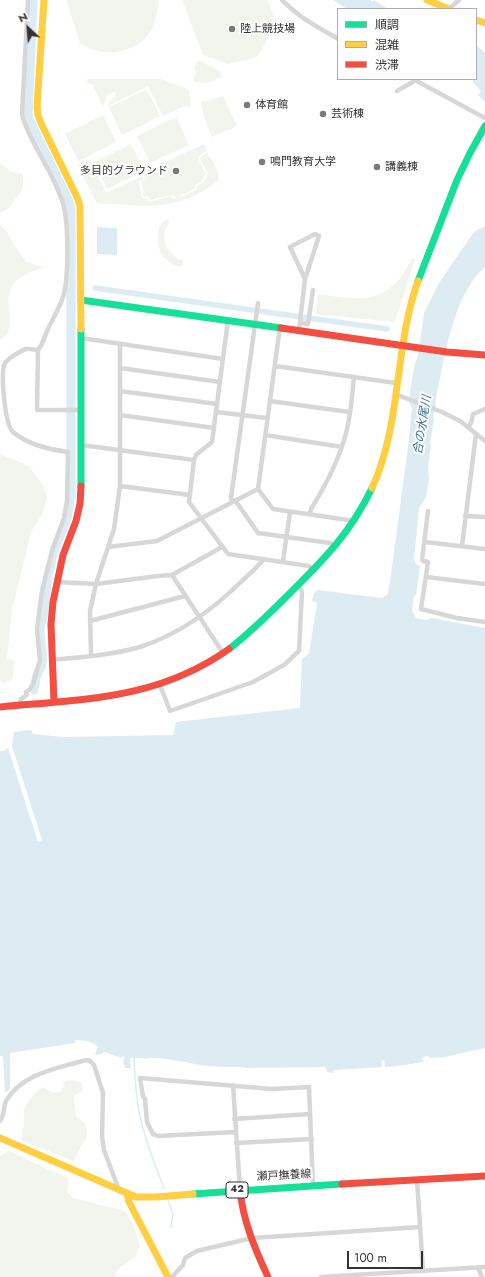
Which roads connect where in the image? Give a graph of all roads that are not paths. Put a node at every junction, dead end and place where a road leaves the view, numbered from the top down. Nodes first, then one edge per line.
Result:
1 (28, 0) edge
2 (44, 0) edge
3 (282, 0) edge
4 (428, 0) edge
5 (459, 0) edge
6 (447, 8) edge
7 (450, 8) edge
8 (337, 38) edge
9 (414, 80) edge
10 (397, 91) dead end
11 (485, 118) edge
12 (485, 126) edge
13 (305, 279) junction
14 (313, 290) dead end
15 (81, 300) junction
16 (257, 304) dead end
17 (228, 320) junction
18 (255, 321) junction
19 (300, 322) junction
20 (280, 328) junction
21 (299, 330) junction
22 (81, 338) junction
23 (120, 344) junction
24 (402, 345) junction
25 (38, 350) junction
26 (485, 355) edge
27 (223, 359) junction
28 (275, 366) junction
29 (120, 368) junction
30 (354, 377) junction
31 (220, 382) junction
32 (396, 383) junction
33 (120, 392) junction
34 (395, 394) junction
35 (270, 401) junction
36 (217, 404) junction
37 (485, 409) edge
38 (77, 410) junction
39 (216, 412) junction
40 (350, 412) junction
41 (120, 415) junction
42 (242, 415) junction
43 (267, 418) junction
44 (469, 427) junction
45 (214, 428) junction
46 (476, 434) junction
47 (265, 435) junction
48 (485, 441) edge
49 (81, 445) junction
50 (342, 447) junction
51 (120, 449) junction
52 (194, 460) junction
53 (120, 486) junction
54 (258, 488) junction
55 (190, 495) junction
56 (234, 501) junction
57 (428, 511) dead end
58 (290, 512) junction
59 (310, 514) junction
60 (465, 516) junction
61 (485, 518) edge
62 (201, 519) junction
63 (355, 521) junction
64 (287, 536) junction
65 (425, 542) junction
66 (336, 546) junction
67 (462, 546) junction
68 (108, 547) junction
69 (222, 547) junction
70 (485, 549) edge
71 (264, 559) junction
72 (283, 561) junction
73 (314, 570) junction
74 (172, 575) junction
75 (426, 577) junction
76 (58, 582) junction
77 (96, 584) junction
78 (485, 584) edge
79 (298, 585) junction
80 (185, 596) junction
81 (199, 618) junction
82 (90, 621) junction
83 (485, 622) edge
84 (222, 653) junction
85 (91, 656) junction
86 (52, 660) junction
87 (160, 685) junction
88 (54, 702) junction
89 (21, 706) junction
90 (0, 707) edge
91 (233, 1085) junction
92 (3, 1102) edge
93 (310, 1114) junction
94 (234, 1119) junction
95 (0, 1121) edge
96 (235, 1132) junction
97 (0, 1138) edge
98 (312, 1138) junction
99 (236, 1144) junction
100 (485, 1176) edge
101 (417, 1180) junction
102 (313, 1186) junction
103 (119, 1190) junction
104 (240, 1190) junction
105 (127, 1194) junction
106 (420, 1227) junction
107 (252, 1238) junction
108 (485, 1267) edge
109 (478, 1268) junction
110 (423, 1271) junction
111 (402, 1275) edge
112 (168, 1277) edge
113 (172, 1277) edge
114 (268, 1277) edge
115 (322, 1277) edge
116 (482, 1277) edge

1 - 25 street
2 - 15 street
3 - 8 street
4 - 6 street
5 - 7 street
9 - 10 street
9 - 11 street
12 - 24 street
13 - 13 street
13 - 19 street
14 - 19 street
15 - 17 street
15 - 22 street
16 - 18 street
17 - 18 street
17 - 27 street
18 - 20 street
18 - 42 street
19 - 21 street
20 - 21 street
20 - 28 street
21 - 24 street
22 - 23 street
22 - 38 street
23 - 27 street
23 - 29 street
24 - 26 street
24 - 32 street
25 - 38 street
25 - 89 street
27 - 31 street
28 - 30 street
28 - 35 street
29 - 31 street
29 - 33 street
30 - 32 street
30 - 40 street
31 - 36 street
32 - 34 street
33 - 36 street
33 - 41 street
34 - 44 street
34 - 63 street
35 - 40 street
35 - 43 street
36 - 39 street
37 - 44 street
38 - 49 street
39 - 42 street
39 - 45 street
40 - 50 street
41 - 45 street
41 - 51 street
42 - 43 street
42 - 56 street
43 - 47 street
44 - 46 street
45 - 52 street
46 - 48 street
46 - 60 street
47 - 50 street
47 - 54 street
49 - 51 street
49 - 76 street
50 - 59 street
51 - 52 street
51 - 53 street
52 - 55 street
53 - 55 street
53 - 68 street
54 - 56 street
54 - 58 street
55 - 62 street
56 - 62 street
56 - 64 street
57 - 65 street
58 - 59 street
58 - 64 street
59 - 63 street
60 - 61 street
60 - 67 street
62 - 68 street
62 - 69 street
63 - 66 street
64 - 66 street
64 - 72 street
65 - 67 street
65 - 75 street
66 - 73 street
67 - 70 street
68 - 77 street
69 - 71 street
69 - 74 street
71 - 72 street
71 - 81 street
72 - 73 street
73 - 79 street
74 - 77 street
74 - 80 street
75 - 78 street
75 - 83 street
76 - 77 street
76 - 86 street
77 - 82 street
79 - 84 street
79 - 87 street
80 - 81 street
80 - 82 street
81 - 84 street
81 - 85 street
82 - 85 street
84 - 87 street
85 - 86 street
86 - 88 street
87 - 88 street
88 - 89 street
89 - 90 street
91 - 93 street
91 - 94 street
91 - 96 street
92 - 95 street
92 - 103 street
93 - 94 street
93 - 98 street
94 - 96 street
96 - 99 street
97 - 103 street, 瀬戸撫養線 / 42
98 - 99 street
98 - 102 street
99 - 104 street
100 - 101 street, 瀬戸撫養線 / 42
101 - 102 street, 瀬戸撫養線 / 42
101 - 106 street
102 - 104 street, 瀬戸撫養線 / 42
103 - 105 street, 瀬戸撫養線 / 42
104 - 105 street, 瀬戸撫養線 / 42
104 - 107 street
105 - 112 street
106 - 107 street
106 - 110 street
107 - 113 street
107 - 114 street
108 - 109 street
109 - 110 street
109 - 116 street
110 - 111 street
111 - 115 street

